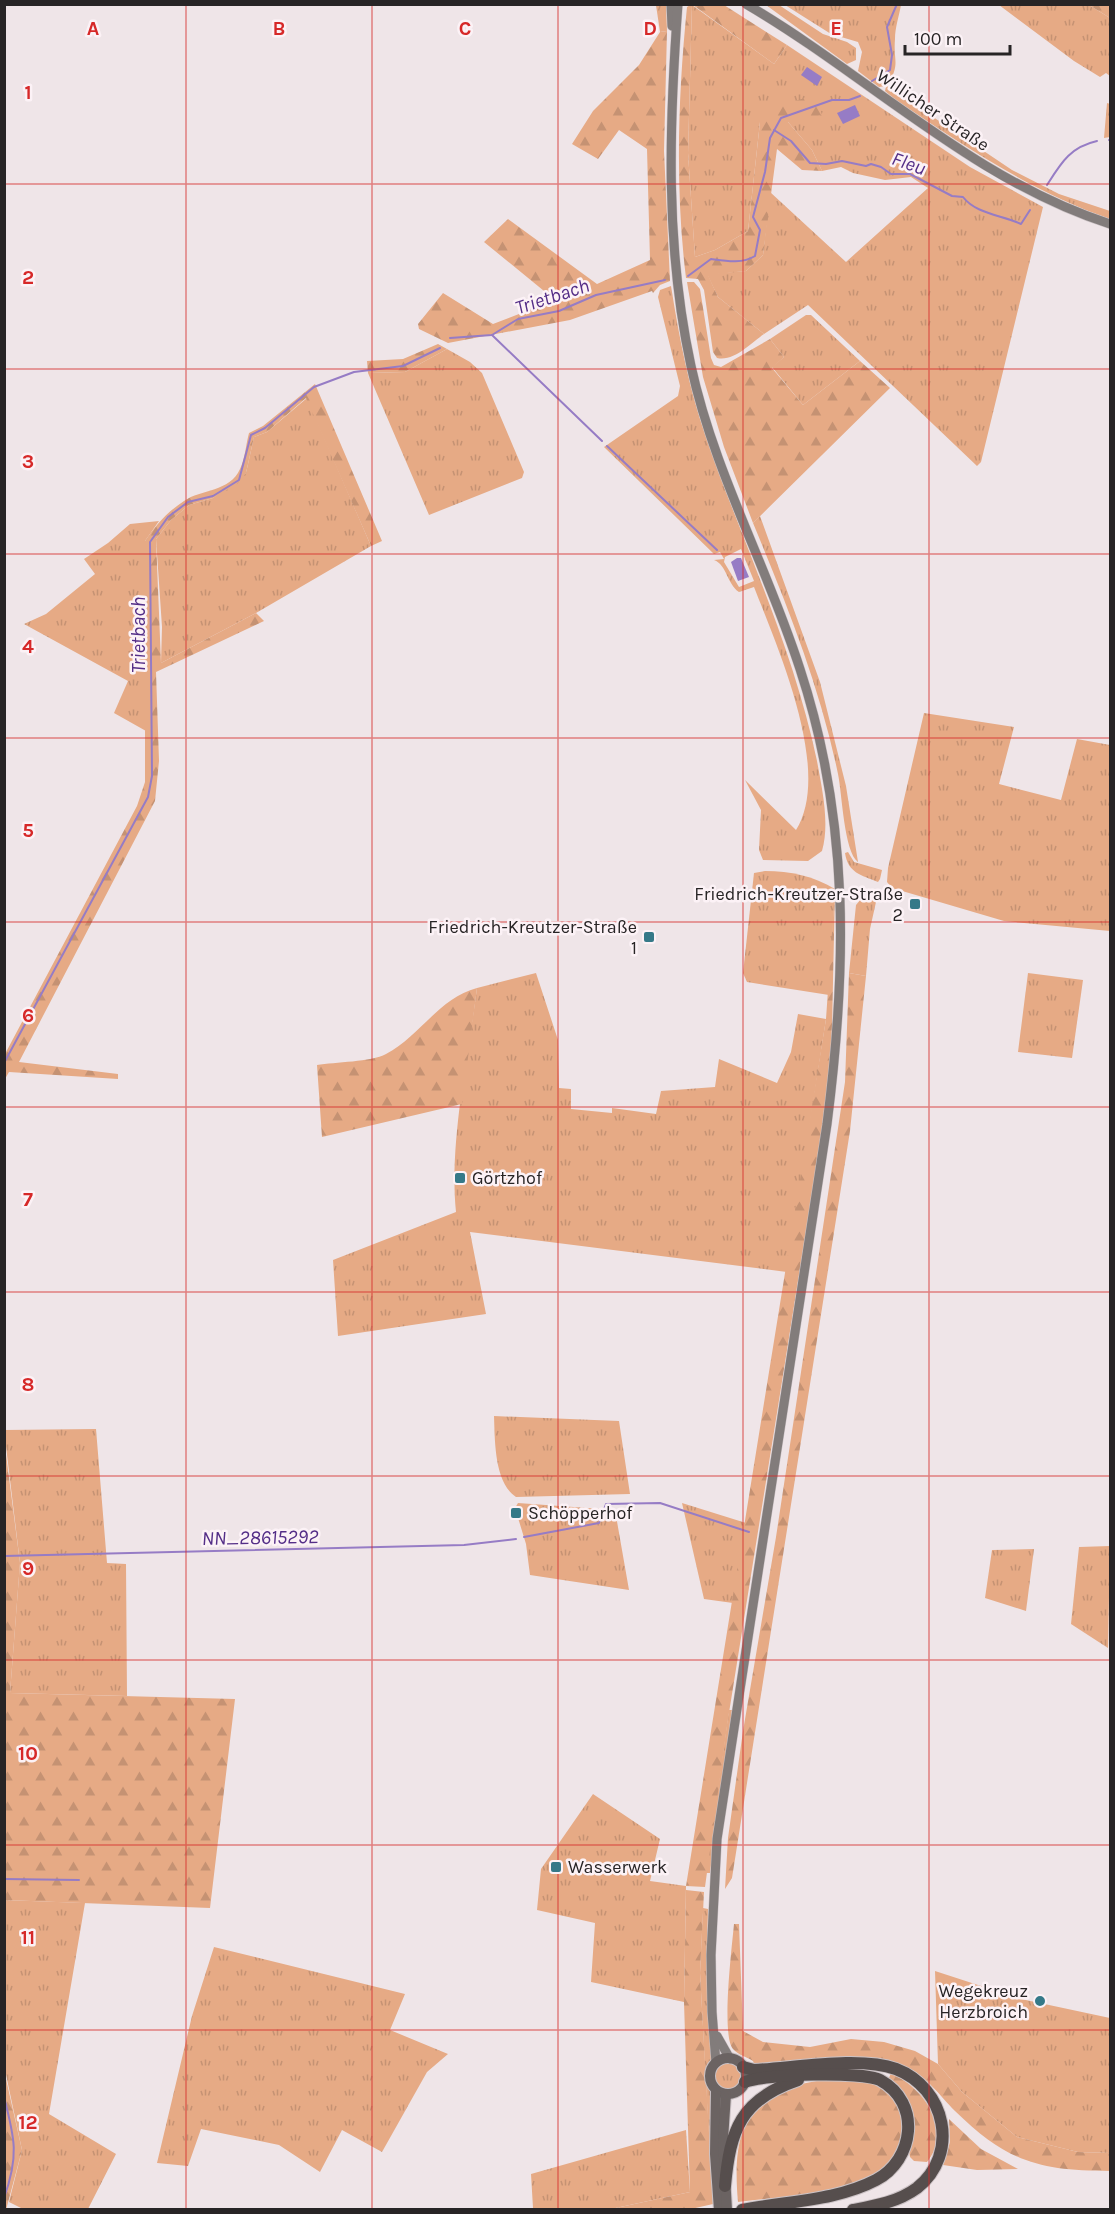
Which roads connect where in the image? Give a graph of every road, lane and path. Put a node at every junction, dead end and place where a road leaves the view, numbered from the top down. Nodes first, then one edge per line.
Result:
1 (671, 4) edge
2 (678, 4) edge
3 (746, 4) edge
4 (755, 4) edge
5 (764, 15) junction
6 (674, 46) junction
7 (1110, 224) edge
8 (713, 2025) junction
9 (730, 2059) junction
10 (716, 2062) junction
11 (743, 2067) junction
12 (810, 2076) junction
13 (745, 2082) junction
14 (721, 2092) junction
15 (721, 2187) junction
16 (719, 2210) edge
17 (727, 2210) edge
18 (742, 2210) edge
19 (853, 2210) edge

1 - 6 main road
2 - 6 main road
3 - 5 main road, Willicher Straße
4 - 5 main road
5 - 7 main road, Willicher Straße
6 - 8 main road
8 - 9 main road
8 - 10 main road
9 - 10 main road
9 - 11 main road
10 - 14 main road
11 - 13 main road
11 - 19 highway
12 - 13 highway
12 - 15 highway
12 - 18 highway
13 - 14 main road
14 - 15 main road
15 - 16 main road
15 - 17 main road

